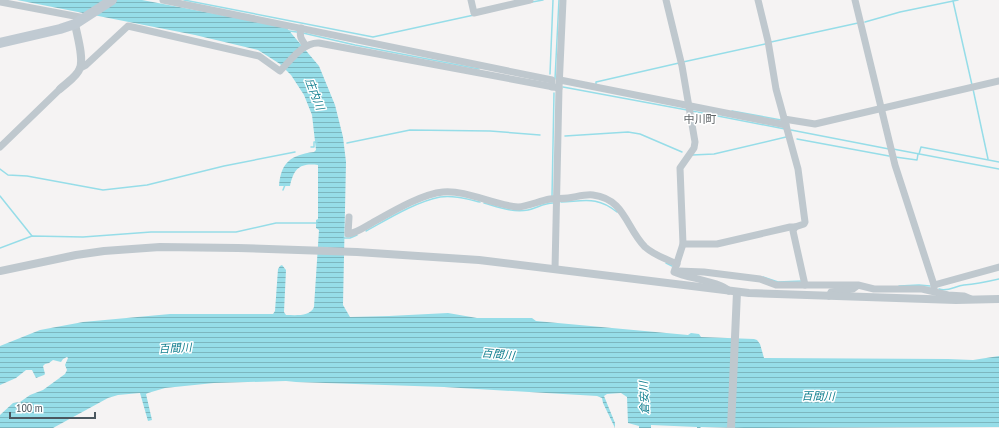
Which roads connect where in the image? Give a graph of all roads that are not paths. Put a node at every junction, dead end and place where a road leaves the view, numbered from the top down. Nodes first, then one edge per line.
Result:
1 (112, 0) edge
2 (163, 0) edge
3 (471, 0) edge
4 (530, 0) edge
5 (563, 0) edge
6 (666, 0) edge
7 (758, 0) edge
8 (855, 0) edge
9 (0, 2) edge
10 (87, 17) junction
11 (75, 24) junction
12 (300, 31) junction
13 (0, 44) edge
14 (305, 46) junction
15 (80, 68) junction
16 (560, 80) junction
17 (999, 81) edge
18 (556, 87) junction
19 (60, 89) joint
20 (689, 107) junction
21 (881, 108) junction
22 (786, 126) junction
23 (0, 147) edge
24 (553, 199) junction
25 (349, 217) dead end
26 (795, 228) junction
27 (683, 244) junction
28 (999, 267) edge
29 (676, 268) junction
30 (555, 269) junction
31 (0, 271) edge
32 (805, 283) junction
33 (858, 285) junction
34 (934, 288) junction
35 (733, 291) junction
36 (829, 296) junction
37 (999, 298) edge
38 (971, 299) junction
39 (731, 428) edge

1 - 10 main road
2 - 12 street
3 - 4 street
5 - 16 street
6 - 20 street
7 - 22 street
8 - 21 street
9 - 10 street
10 - 11 main road
11 - 13 main road
11 - 15 street
12 - 14 street
12 - 18 street
14 - 15 street
14 - 18 street
15 - 19 street
16 - 18 street
16 - 20 street
17 - 21 street
18 - 24 street
19 - 23 street
20 - 22 street
20 - 27 street
21 - 22 street
21 - 34 street
22 - 26 street
24 - 25 street
24 - 29 street
24 - 30 street
26 - 27 street
26 - 32 street
27 - 29 street
28 - 34 street
29 - 32 street
29 - 35 street
30 - 31 street
30 - 35 street
32 - 33 street
33 - 34 street
33 - 36 street
34 - 38 street
35 - 36 street
35 - 39 street
36 - 38 street
37 - 38 street

